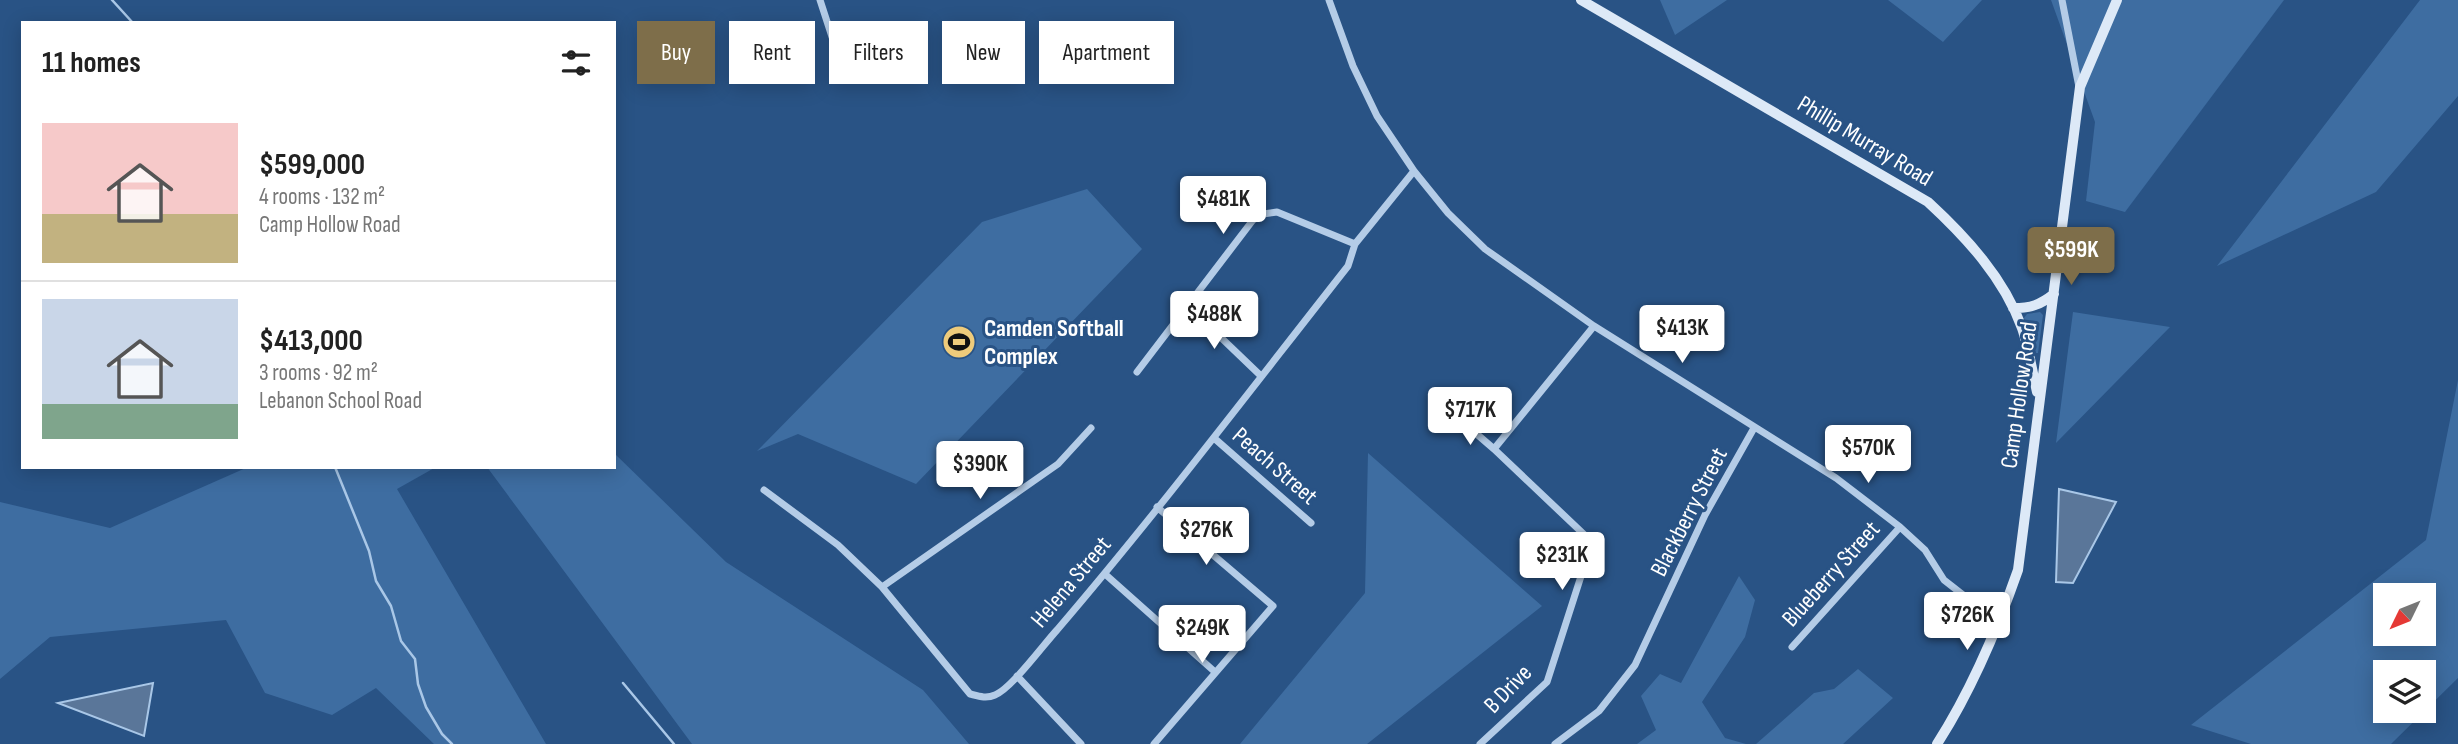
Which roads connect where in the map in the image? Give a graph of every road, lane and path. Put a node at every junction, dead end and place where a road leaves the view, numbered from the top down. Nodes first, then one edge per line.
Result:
1 (820, 0) edge
2 (1329, 0) edge
3 (1581, 0) edge
4 (2062, 0) edge
5 (2117, 0) edge
6 (829, 28) edge
7 (2080, 87) junction
8 (1414, 171) junction
9 (1356, 244) junction
10 (2054, 294) junction
11 (1187, 305) junction
12 (2013, 308) junction
13 (1594, 326) junction
14 (1138, 372) dead end
15 (1261, 376) junction
16 (2039, 398) junction
17 (1464, 423) dead end
18 (1091, 428) dead end
19 (1755, 428) junction
20 (1214, 438) junction
21 (1494, 449) junction
22 (764, 489) dead end
23 (1157, 507) junction
24 (1311, 523) dead end
25 (1900, 527) junction
26 (1105, 574) junction
27 (882, 587) junction
28 (1999, 623) junction
29 (1792, 647) dead end
30 (1215, 671) junction
31 (1017, 676) junction
32 (1081, 744) edge
33 (1154, 744) edge
34 (1480, 744) edge
35 (1555, 744) edge
36 (1937, 744) edge

1 - 6 street
2 - 8 street
3 - 12 main road, Phillip Murray Road
4 - 7 street
5 - 7 main road, Camp Hollow Road
7 - 10 main road, Camp Hollow Road
8 - 9 street, Helena Street
8 - 13 street
9 - 11 street
9 - 15 street, Helena Street
10 - 12 main road
10 - 16 main road, Camp Hollow Road
11 - 14 street
11 - 15 street
12 - 16 main road, Phillip Murray Road
13 - 19 street
13 - 21 street
15 - 20 street, Helena Street
16 - 28 main road, Camp Hollow Road
17 - 21 street, B Drive
18 - 27 street
19 - 25 street
19 - 35 street, Blackberry Street
20 - 23 street, Helena Street
20 - 24 street, Peach Street
21 - 34 street, B Drive
22 - 27 street, Helena Street
23 - 26 street, Helena Street
23 - 30 street
25 - 28 street
25 - 29 street, Blueberry Street
26 - 30 street
26 - 31 street, Helena Street
27 - 31 street, Helena Street
28 - 36 main road, Camp Hollow Road
30 - 33 street
31 - 32 street

